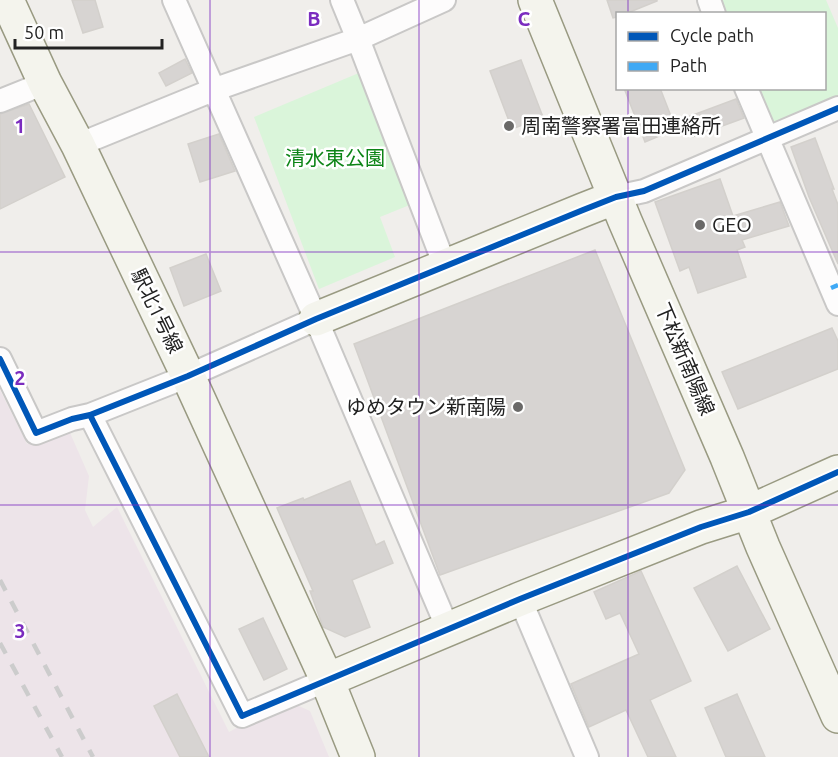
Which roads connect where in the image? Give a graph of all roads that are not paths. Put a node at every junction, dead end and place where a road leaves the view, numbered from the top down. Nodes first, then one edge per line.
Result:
1 (7, 0) edge
2 (174, 0) edge
3 (342, 0) edge
4 (444, 0) edge
5 (536, 0) edge
6 (358, 39) junction
7 (45, 83) junction
8 (213, 90) junction
9 (747, 90) edge
10 (0, 101) edge
11 (838, 108) edge
12 (766, 138) junction
13 (78, 145) junction
14 (616, 197) junction
15 (445, 266) junction
16 (838, 304) edge
17 (316, 319) junction
18 (0, 359) edge
19 (188, 376) junction
20 (90, 415) junction
21 (838, 472) edge
22 (749, 512) junction
23 (520, 599) junction
24 (448, 629) junction
25 (327, 680) junction
26 (838, 716) edge
27 (358, 757) edge
28 (587, 757) edge

1 - 7 street, 駅北1号線
2 - 8 street
3 - 6 street
4 - 6 street
5 - 14 street, 下松新南陽線
6 - 8 street
6 - 15 street
7 - 10 street
7 - 13 street, 駅北1号線
8 - 13 street
8 - 17 street
9 - 12 street
11 - 12 street
12 - 14 street
12 - 16 street
13 - 19 street, 駅北1号線
14 - 15 street
14 - 22 street, 下松新南陽線
15 - 17 street
17 - 19 street
17 - 24 street
18 - 20 street
19 - 20 street
19 - 25 street, 駅北1号線
20 - 25 street
21 - 22 street
22 - 23 street
22 - 26 street, 下松新南陽線
23 - 24 street
23 - 28 street
24 - 25 street
25 - 27 street, 駅北1号線

